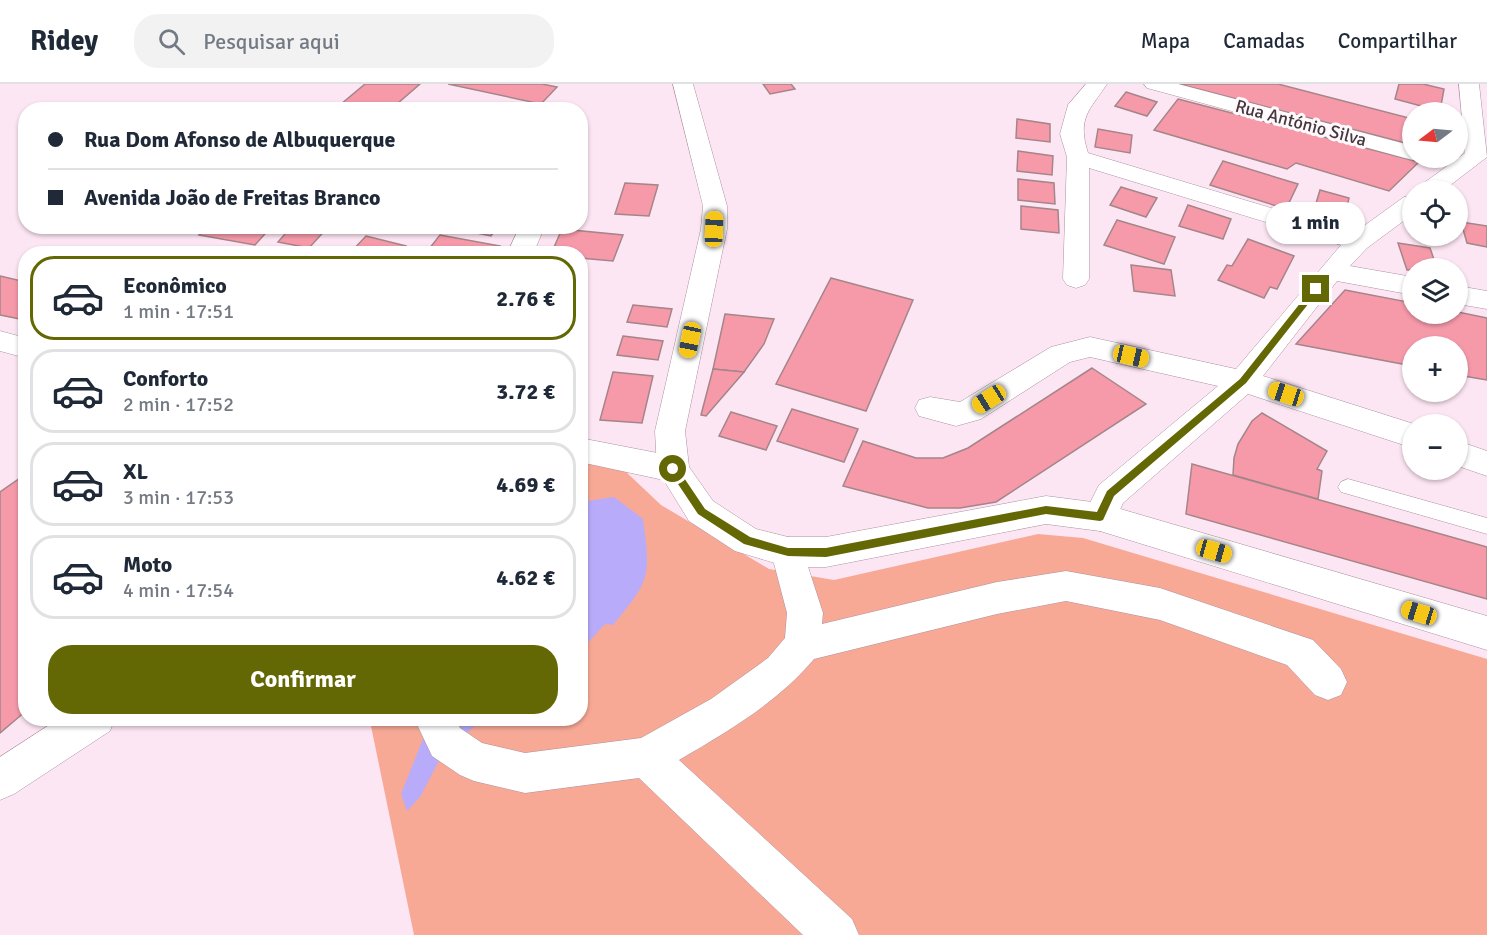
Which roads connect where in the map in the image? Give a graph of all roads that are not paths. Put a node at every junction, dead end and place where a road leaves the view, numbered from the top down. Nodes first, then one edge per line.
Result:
1 (683, 84) edge
2 (1097, 84) edge
3 (1154, 84) edge
4 (1470, 88) edge
5 (1402, 150) edge
6 (1078, 157) junction
7 (1468, 162) edge
8 (1459, 168) edge
9 (1443, 180) edge
10 (1402, 210) edge
11 (1358, 242) junction
12 (1331, 271) junction
13 (1076, 279) dead end
14 (1402, 284) edge
15 (1468, 297) edge
16 (1487, 300) edge
17 (0, 341) edge
18 (18, 346) edge
19 (1243, 381) junction
20 (930, 408) dead end
21 (1402, 432) edge
22 (588, 452) edge
23 (1468, 457) edge
24 (1487, 464) edge
25 (673, 469) junction
26 (1348, 487) dead end
27 (1100, 517) junction
28 (1487, 526) edge
29 (788, 552) junction
30 (1487, 633) edge
31 (803, 645) junction
32 (1328, 682) dead end
33 (84, 726) edge
34 (437, 726) edge
35 (646, 757) junction
36 (0, 780) edge
37 (836, 935) edge

1 - 25 street
2 - 6 street
3 - 5 street, Rua António Silva
4 - 7 street
6 - 11 street
6 - 13 street
8 - 9 street
10 - 11 street
11 - 12 street
12 - 14 street
12 - 19 street
15 - 16 street
17 - 18 street
19 - 20 street
19 - 21 street
19 - 27 street
22 - 25 street
23 - 24 street
25 - 29 street
26 - 28 lane
27 - 29 street
27 - 30 street
29 - 31 street
31 - 32 street
31 - 35 street
33 - 36 street
34 - 35 street
35 - 37 street

